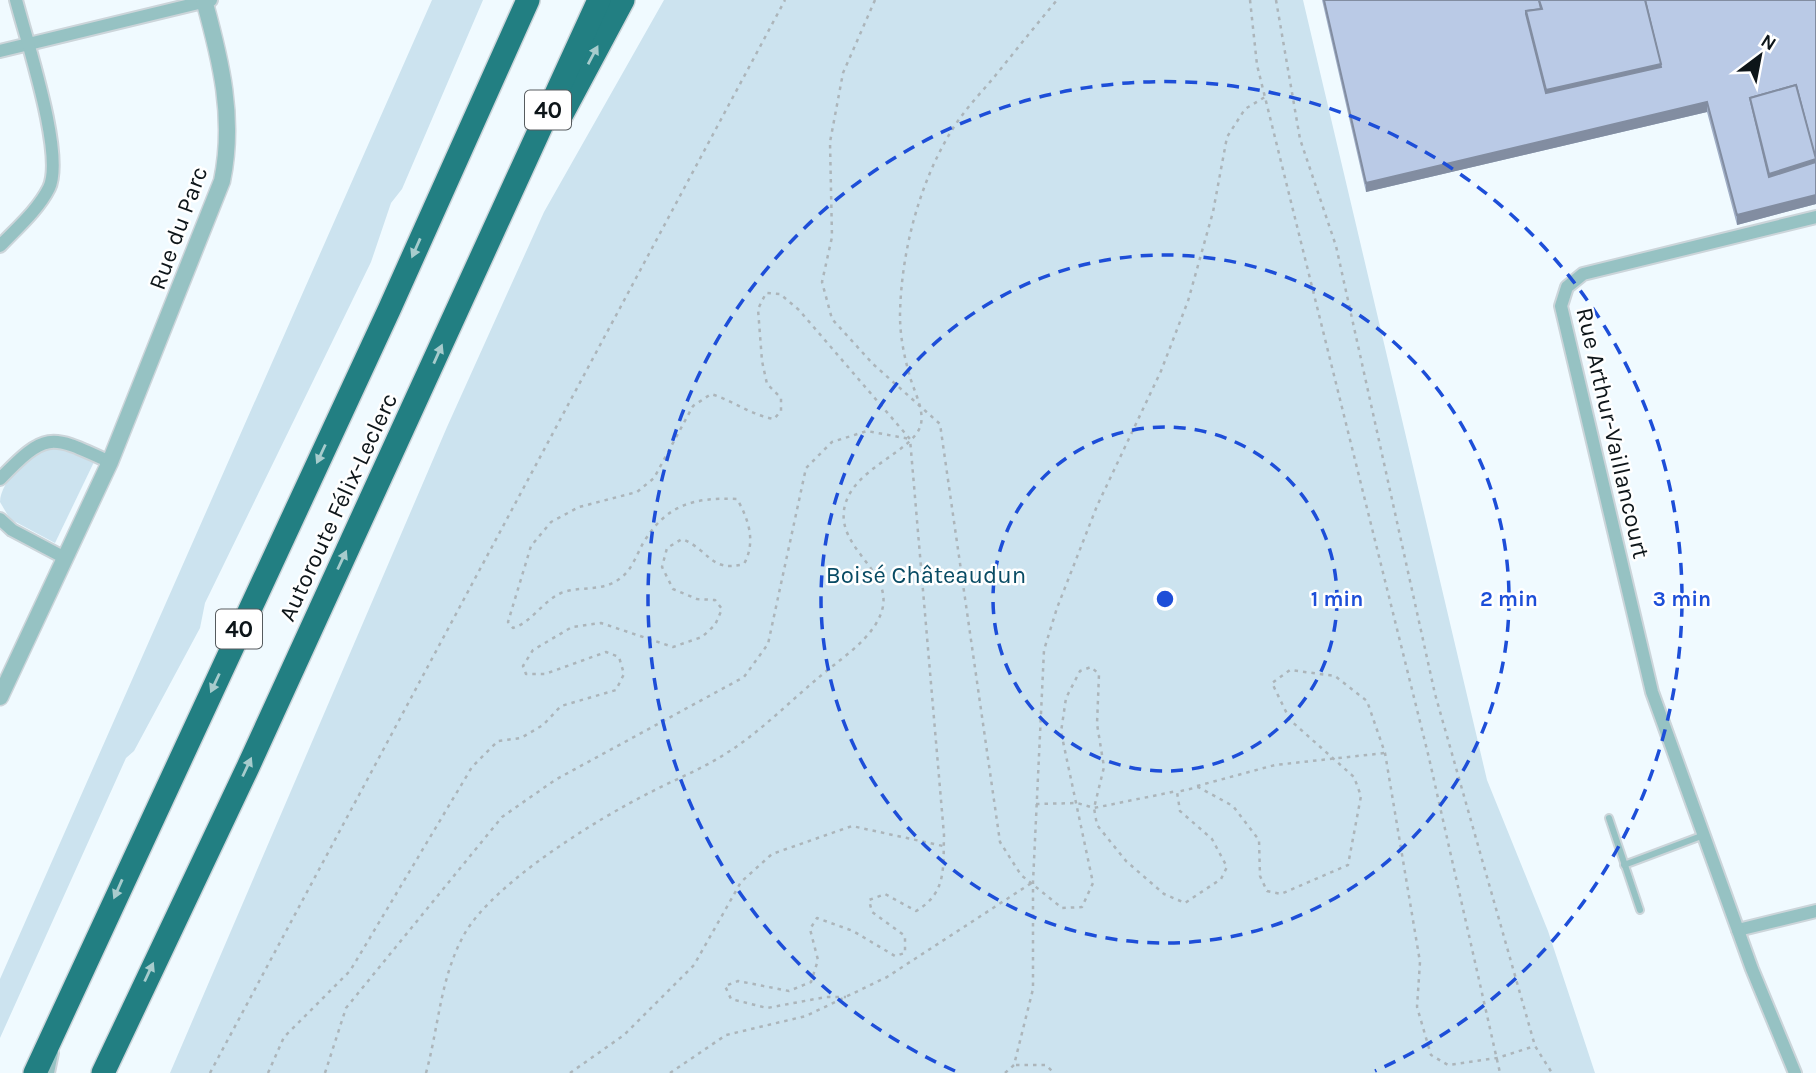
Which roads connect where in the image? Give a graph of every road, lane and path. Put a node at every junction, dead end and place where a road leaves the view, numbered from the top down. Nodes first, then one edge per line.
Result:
1 (16, 0) edge
2 (514, 0) edge
3 (528, 0) edge
4 (599, 0) edge
5 (623, 0) edge
6 (785, 0) edge
7 (875, 0) edge
8 (1057, 0) edge
9 (1250, 0) edge
10 (1276, 0) edge
11 (207, 1) edge
12 (27, 45) junction
13 (0, 51) edge
14 (1265, 97) junction
15 (444, 185) junction
16 (1816, 217) edge
17 (498, 220) junction
18 (0, 246) edge
19 (918, 403) junction
20 (910, 439) junction
21 (110, 462) junction
22 (0, 479) edge
23 (0, 519) edge
24 (65, 558) junction
25 (0, 697) edge
26 (1385, 753) junction
27 (1333, 759) junction
28 (1177, 792) junction
29 (1077, 803) junction
30 (1036, 804) junction
31 (1094, 808) junction
32 (1609, 818) dead end
33 (1704, 835) junction
34 (944, 846) junction
35 (1624, 865) junction
36 (1033, 882) junction
37 (1640, 910) dead end
38 (1816, 911) edge
39 (1738, 930) junction
40 (846, 997) junction
41 (65, 1006) junction
42 (121, 1034) junction
43 (1535, 1046) junction
44 (1497, 1058) junction
45 (1014, 1065) junction
46 (35, 1073) edge
47 (51, 1073) edge
48 (93, 1073) edge
49 (103, 1073) edge
50 (210, 1073) edge
51 (268, 1073) edge
52 (326, 1073) edge
53 (426, 1073) edge
54 (570, 1073) edge
55 (670, 1073) edge
56 (1005, 1073) edge
57 (1054, 1073) edge
58 (1500, 1073) edge
59 (1552, 1073) edge
60 (1795, 1073) edge

1 - 12 street
2 - 15 highway
3 - 15 highway, Autoroute Félix-Leclerc / 40
4 - 17 highway, Autoroute Félix-Leclerc / 40
17 -> 5 highway
6 - 50 path
7 - 19 path
8 - 19 path
9 - 14 path
10 - 43 path
11 - 12 street
11 - 21 street, Rue du Parc
12 - 13 street
12 - 18 street
14 - 30 path
14 - 44 path
15 -> 41 highway, Autoroute Félix-Leclerc / 40
16 - 33 street, Rue Arthur-Vaillancourt
42 -> 17 highway, Autoroute Félix-Leclerc / 40
19 - 20 path
19 - 36 path
20 - 34 path
20 - 51 path
20 - 52 path
20 - 53 path
21 - 22 street
21 - 24 street, Rue du Parc
23 - 24 street
24 - 25 street, Rue du Parc
26 - 27 path
26 - 27 path
26 - 44 path
27 - 28 path
27 - 28 path
28 - 31 path
28 - 31 path
29 - 30 path
29 - 31 path
29 - 31 path
29 - 36 path
30 - 36 path
32 - 35 lane
33 - 35 lane
33 - 39 street, Rue Arthur-Vaillancourt
34 - 40 path
34 - 54 path
35 - 37 lane
36 - 40 path
36 - 45 path
38 - 39 street
39 - 60 street, Rue Arthur-Vaillancourt
40 - 55 path
41 - 46 highway, Autoroute Félix-Leclerc / 40
41 - 47 lane
42 - 48 lane
42 - 49 highway, Autoroute Félix-Leclerc / 40
43 - 44 path
43 - 59 path
44 - 58 path
45 - 56 path
45 - 57 path

